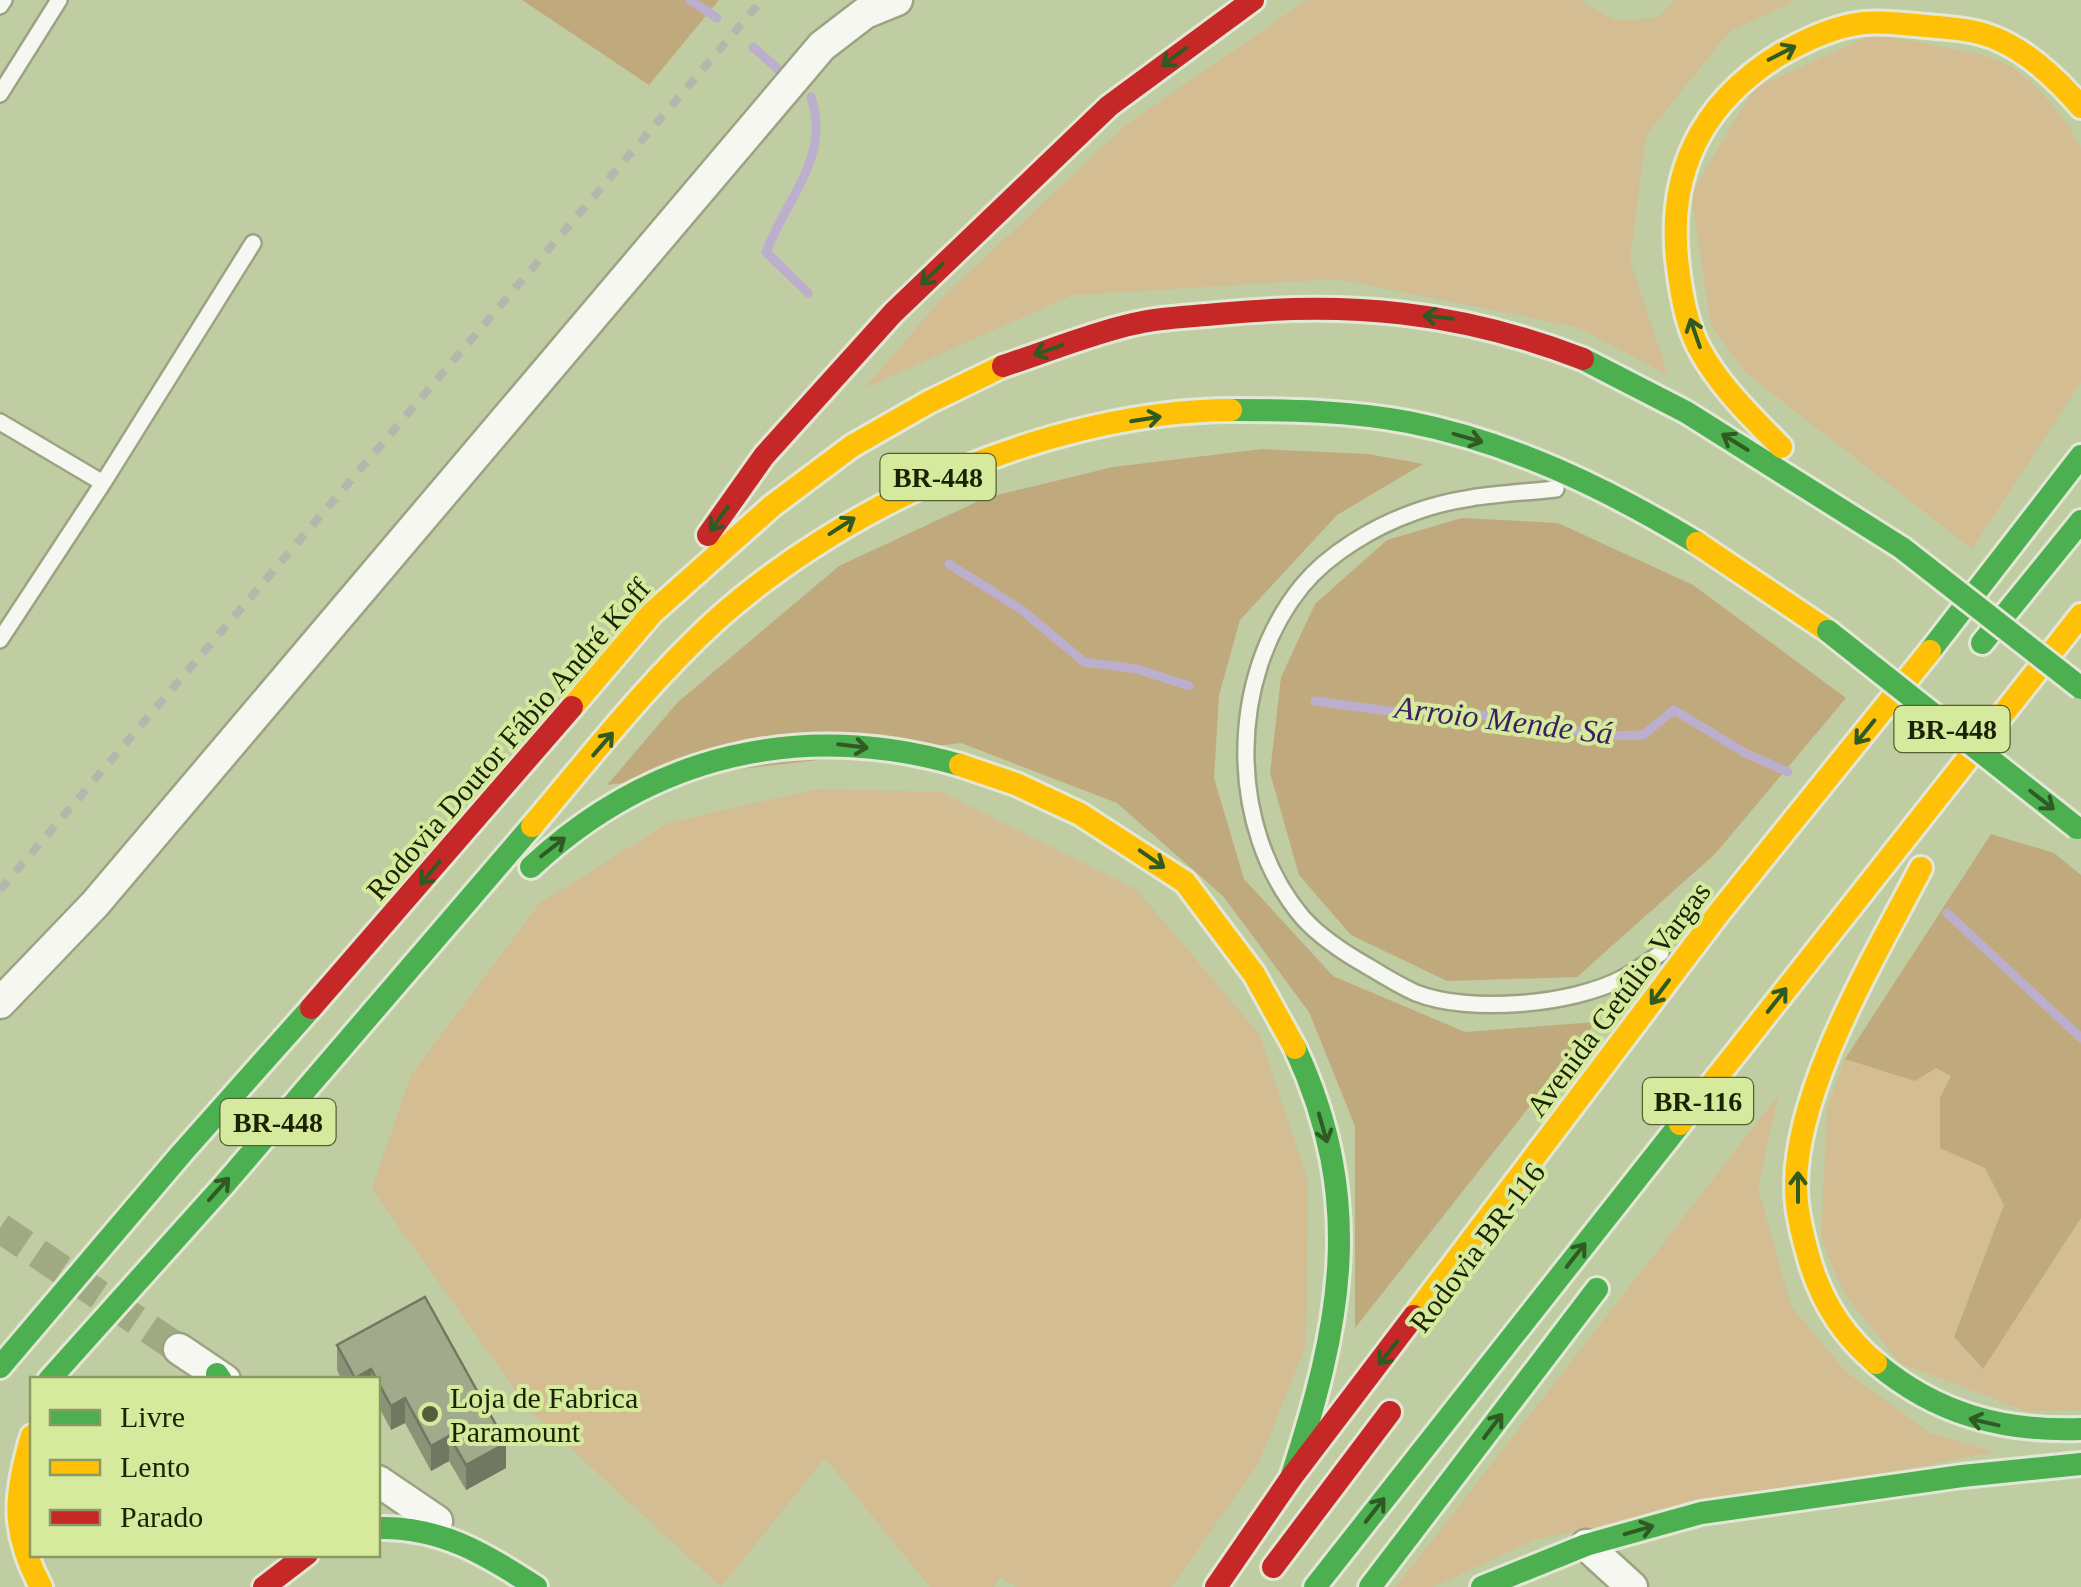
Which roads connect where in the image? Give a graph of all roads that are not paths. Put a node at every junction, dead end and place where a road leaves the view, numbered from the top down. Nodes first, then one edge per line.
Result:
1 (59, 0) edge
2 (897, 0) edge
3 (1252, 0) edge
4 (0, 94) edge
5 (2081, 107) edge
6 (253, 242) dead end
7 (0, 422) edge
8 (2081, 435) edge
9 (2081, 456) edge
10 (103, 483) junction
11 (1590, 485) junction
12 (2051, 493) junction
13 (1846, 514) junction
14 (2081, 521) edge
15 (652, 612) junction
16 (2081, 615) edge
17 (0, 640) edge
18 (1972, 654) dead end
19 (2081, 660) edge
20 (2070, 689) edge
21 (1936, 699) dead end
22 (1912, 728) dead end
23 (2012, 749) dead end
24 (1990, 779) dead end
25 (2079, 829) edge
26 (515, 883) dead end
27 (490, 910) dead end
28 (1718, 914) junction
29 (425, 951) junction
30 (1843, 966) dead end
31 (0, 1004) edge
32 (1607, 1276) dead end
33 (179, 1349) tunnel mouth
34 (0, 1367) edge
35 (64, 1369) edge
36 (220, 1377) edge
37 (1408, 1388) dead end
38 (2081, 1429) edge
39 (30, 1443) edge
40 (2081, 1464) edge
41 (1291, 1478) junction
42 (380, 1482) edge
43 (380, 1528) edge
44 (1586, 1545) junction
45 (486, 1554) junction
46 (268, 1557) edge
47 (303, 1557) edge
48 (41, 1587) edge
49 (256, 1587) edge
50 (264, 1587) edge
51 (536, 1587) edge
52 (1216, 1587) edge
53 (1258, 1587) edge
54 (1315, 1587) edge
55 (1370, 1587) edge
56 (1482, 1587) edge
57 (1632, 1587) edge

1 - 4 lane
2 - 31 street
3 -> 15 highway, BR-448
13 -> 5 highway
6 - 10 lane
7 - 10 lane
8 - 12 highway
9 - 12 highway, Avenida Getúlio Vargas
10 - 17 lane
11 -> 25 highway, BR-448, bridge
11 - 28 lane
29 -> 11 highway, BR-448
12 -> 28 highway, Avenida Getúlio Vargas
13 -> 15 highway, Rodovia Doutor Fábio André Koff / BR-448
13 - 20 highway, Rodovia Doutor Fábio André Koff / BR-448, bridge
14 - 18 highway
15 -> 34 highway, Rodovia Doutor Fábio André Koff / BR-448
54 -> 16 highway, BR-116
19 - 20 highway
21 - 22 highway
23 - 24 highway
26 -> 41 highway
27 - 29 highway
28 -> 41 highway, Avenida Getúlio Vargas
35 -> 29 highway, BR-448
38 -> 30 highway
55 -> 32 highway
33 - 36 street
37 - 53 highway
39 - 48 highway
44 -> 40 highway
41 - 52 highway, Avenida Getúlio Vargas
42 - 45 street
43 - 45 highway
44 - 56 highway
44 - 57 street
45 - 51 highway
46 - 49 highway
47 - 50 highway

